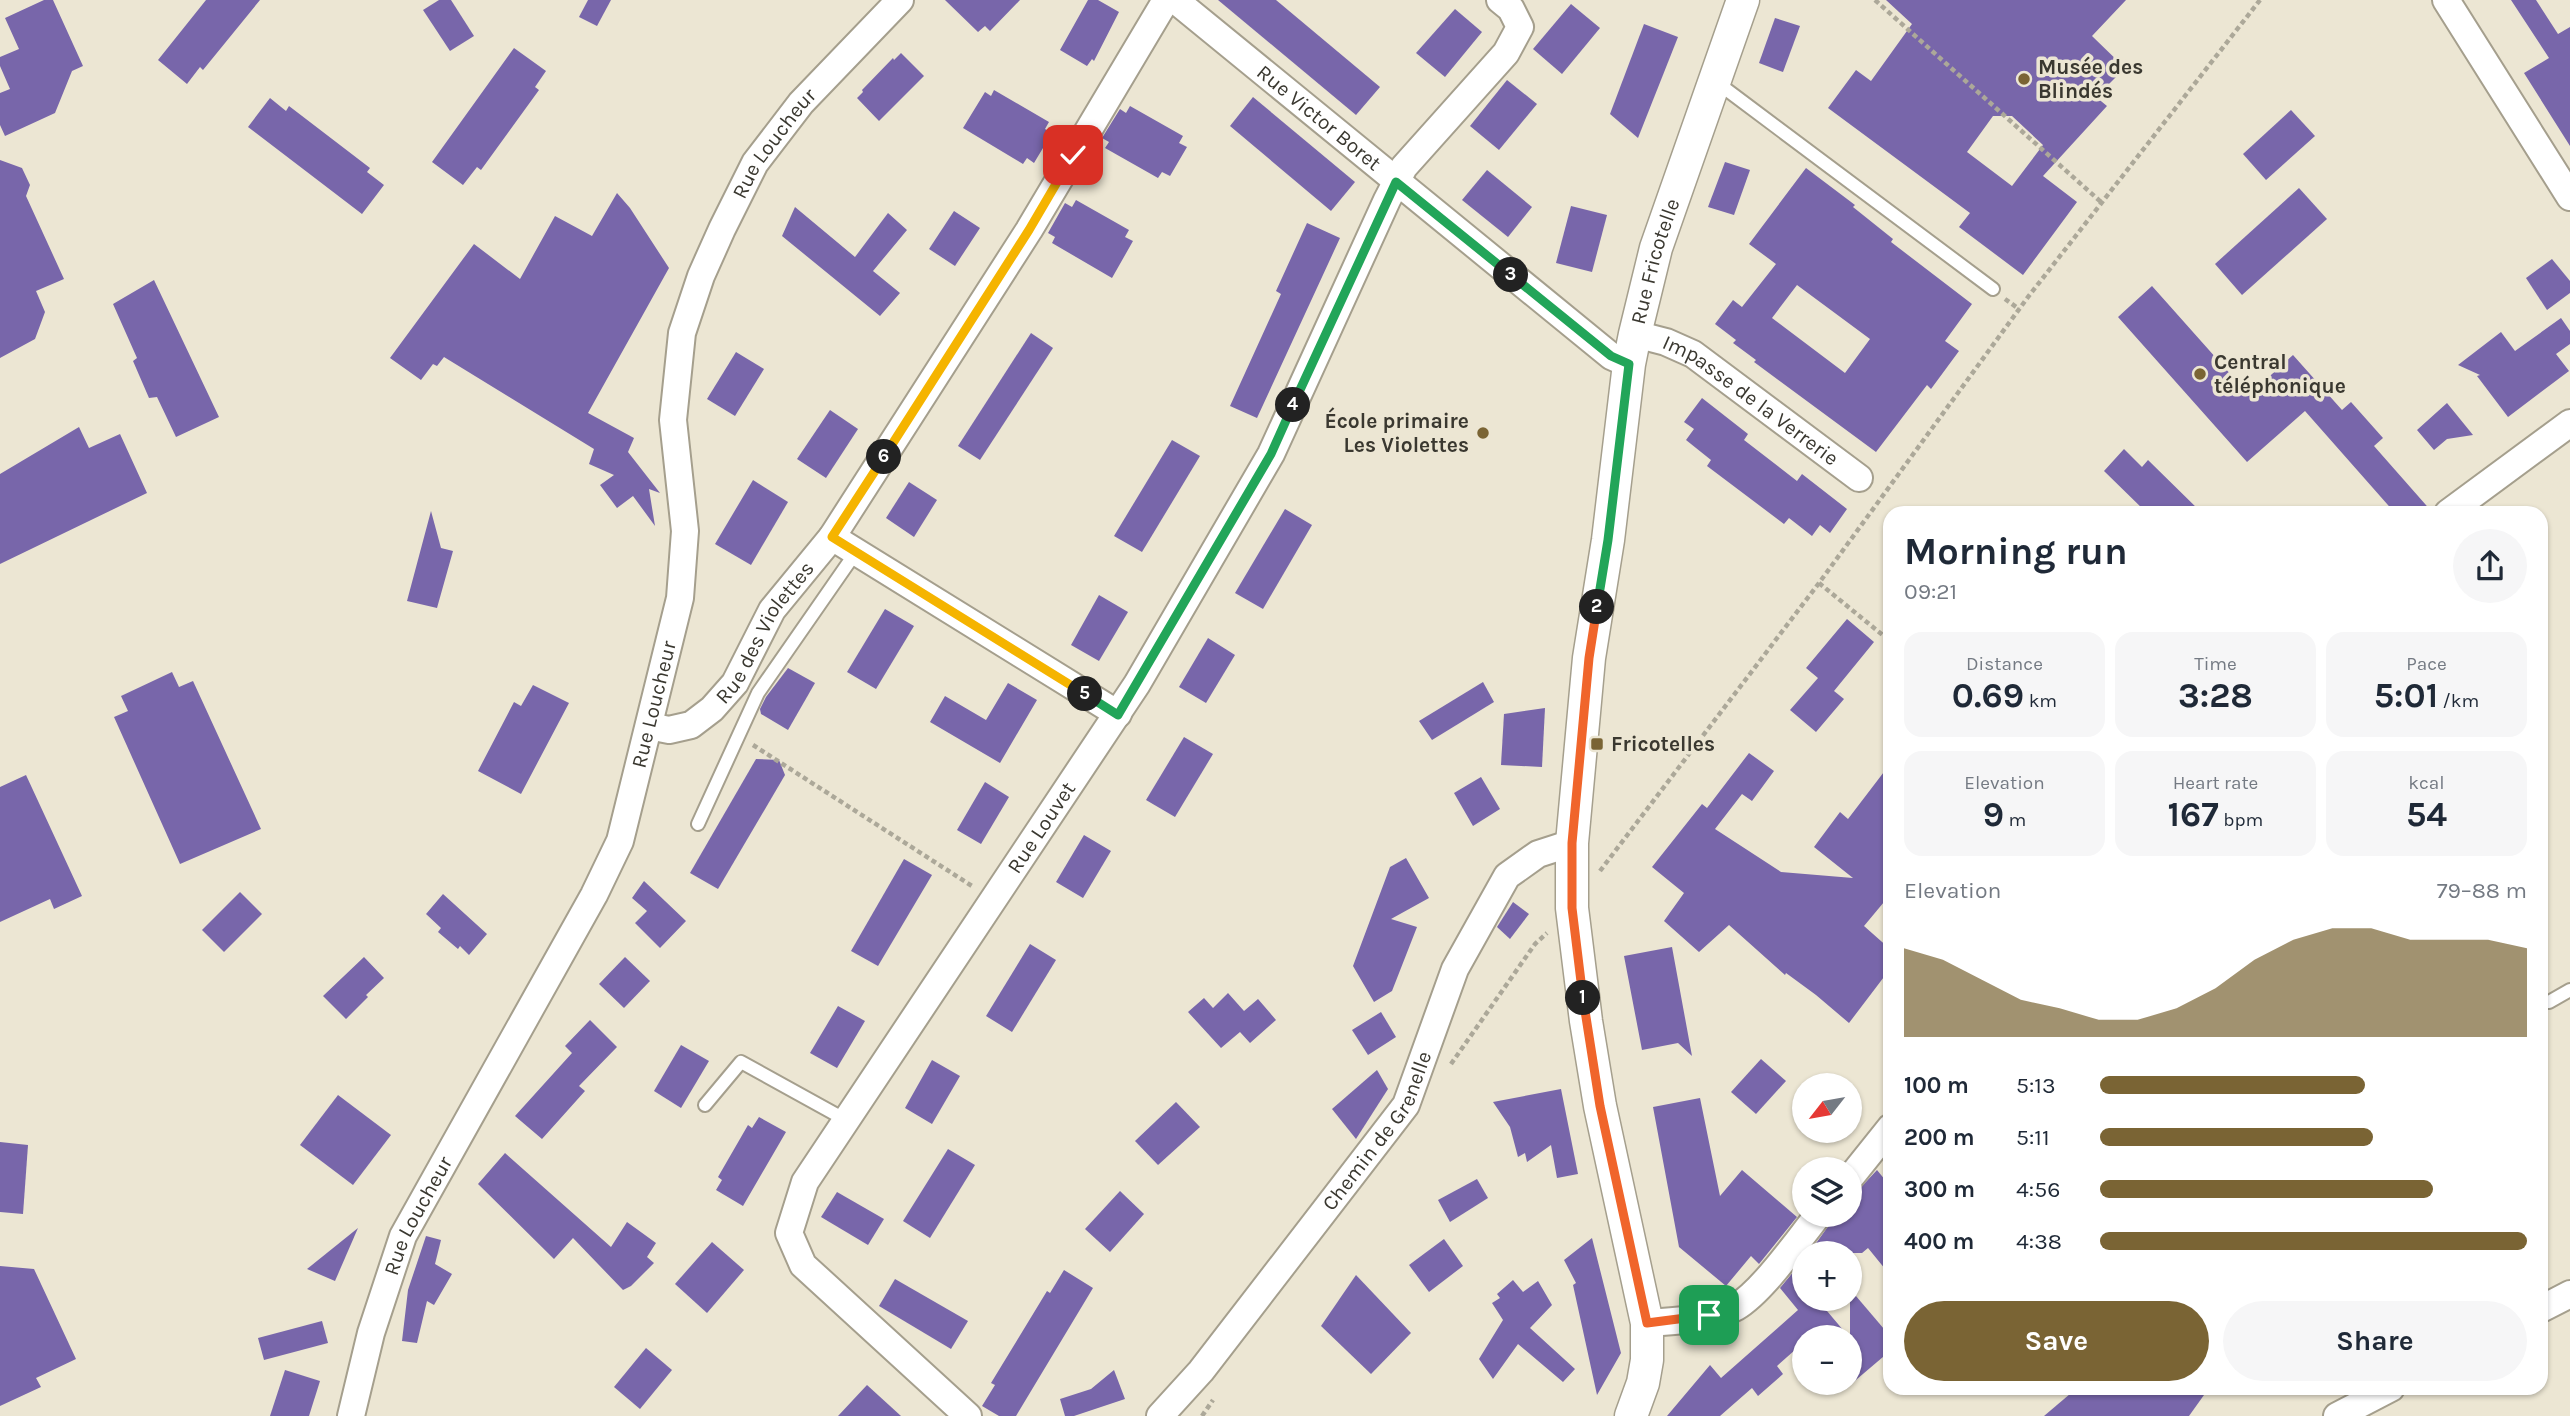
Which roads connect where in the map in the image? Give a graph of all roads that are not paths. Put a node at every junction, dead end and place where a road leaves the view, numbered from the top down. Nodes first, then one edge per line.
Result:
1 (900, 0) edge
2 (1166, 0) edge
3 (1175, 0) edge
4 (1500, 0) edge
5 (1743, 0) edge
6 (2446, 0) edge
7 (1715, 80) junction
8 (1396, 182) junction
9 (2570, 197) edge
10 (1993, 289) dead end
11 (1632, 349) junction
12 (2570, 424) edge
13 (1859, 478) dead end
14 (2458, 506) edge
15 (832, 537) junction
16 (856, 552) junction
17 (1118, 715) junction
18 (649, 726) junction
19 (698, 824) dead end
20 (1572, 843) junction
21 (2570, 990) edge
22 (2549, 1002) dead end
23 (705, 1105) dead end
24 (846, 1120) junction
25 (1883, 1137) edge
26 (1862, 1163) edge
27 (1808, 1227) edge
28 (2570, 1294) edge
29 (2548, 1305) edge
30 (1647, 1323) junction
31 (2377, 1395) edge
32 (351, 1416) edge
33 (968, 1416) edge
34 (1160, 1416) edge
35 (1631, 1416) edge
36 (2337, 1416) edge

1 - 18 street, Rue Loucheur
2 - 15 street, Rue des Violettes
3 - 8 street, Rue Victor Boret
4 - 8 street, Rue Louvet
5 - 7 street, Rue Fricotelle
6 - 9 street
7 - 10 lane
7 - 11 street, Rue Fricotelle
8 - 11 street, Rue Victor Boret
8 - 17 street, Rue Louvet
11 - 13 street, Impasse de la Verrerie
11 - 20 street, Rue Fricotelle
12 - 14 street
15 - 16 street
15 - 18 street, Rue des Violettes
16 - 17 street
16 - 19 lane
17 - 24 street, Rue Louvet
18 - 32 street, Rue Loucheur
20 - 30 street, Rue Fricotelle
20 - 34 street, Chemin de Grenelle
21 - 22 lane
23 - 24 lane
24 - 33 street, Rue Louvet
25 - 26 street
27 - 30 street
28 - 29 street
30 - 35 street, Rue Fricotelle
31 - 36 street

